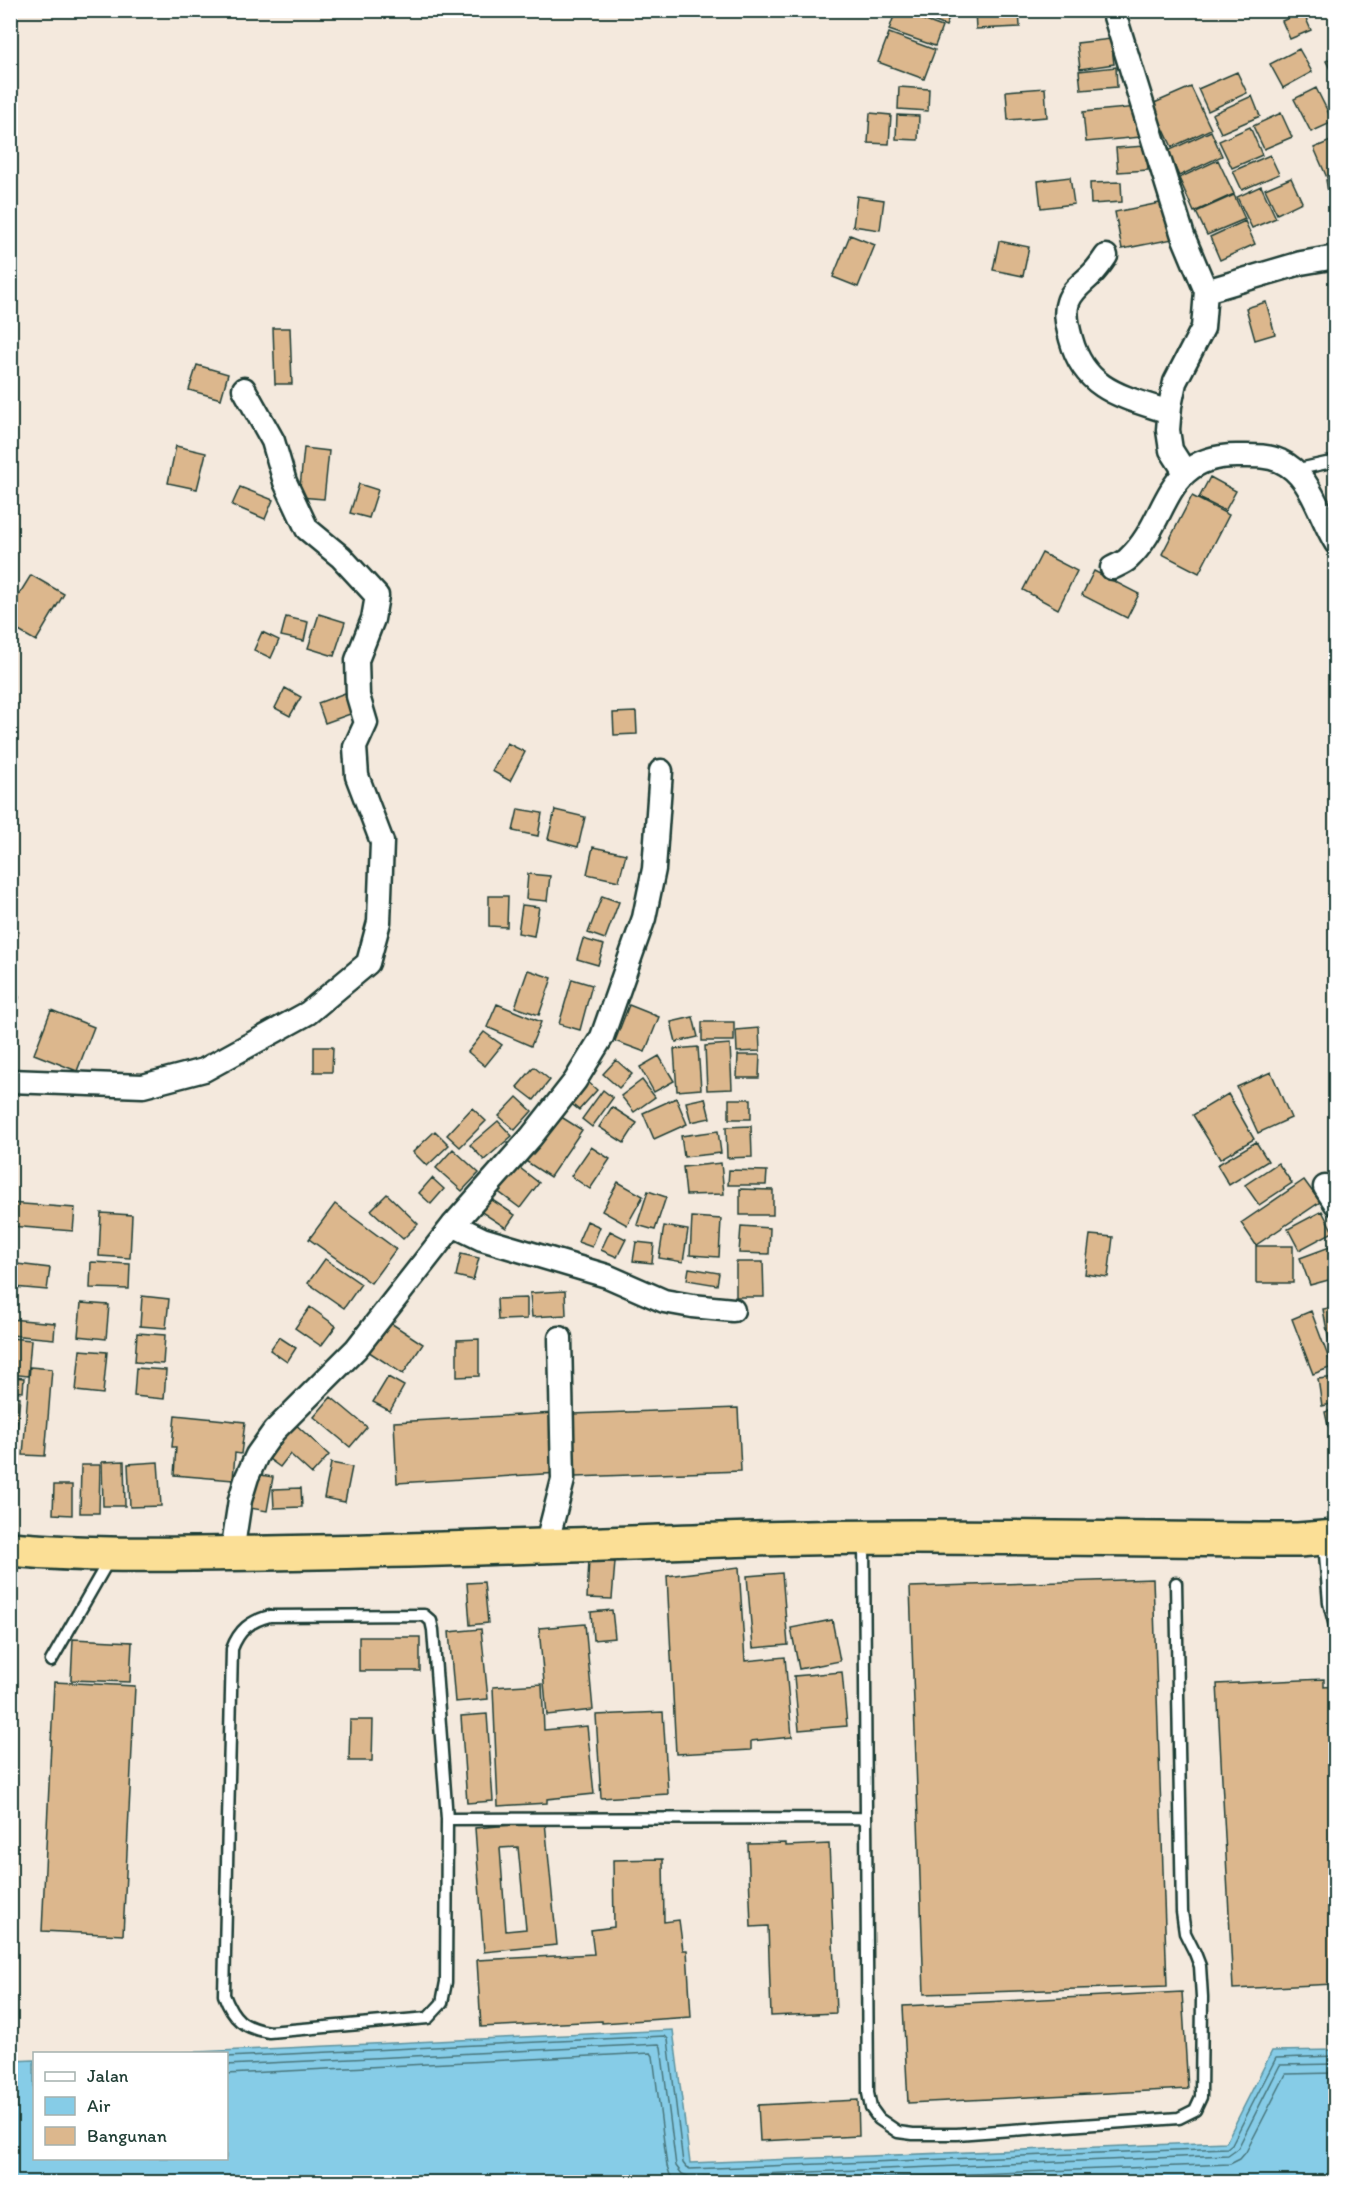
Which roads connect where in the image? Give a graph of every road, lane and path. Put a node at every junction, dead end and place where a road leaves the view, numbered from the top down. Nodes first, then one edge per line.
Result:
1 (1113, 10) edge
2 (1106, 256) dead end
3 (1335, 257) edge
4 (1206, 291) junction
5 (244, 389) dead end
6 (1169, 412) junction
7 (1335, 461) edge
8 (1294, 470) junction
9 (1185, 472) junction
10 (1335, 543) edge
11 (1112, 568) dead end
12 (661, 771) dead end
13 (10, 1081) edge
14 (453, 1225) junction
15 (733, 1310) dead end
16 (560, 1338) dead end
17 (864, 1537) junction
18 (1329, 1538) edge
19 (546, 1546) junction
20 (10, 1549) edge
21 (113, 1553) junction
22 (232, 1554) junction
23 (1176, 1583) dead end
24 (1335, 1630) edge
25 (51, 1661) dead end
26 (865, 1818) junction
27 (447, 1820) junction

1 - 4 street
2 - 6 street
3 - 4 street
4 - 6 street
5 - 13 street
6 - 9 street
7 - 8 lane
8 - 9 street
8 - 10 street
9 - 11 street
12 - 14 street
14 - 15 street
14 - 22 street
16 - 19 street
17 - 18 highway
17 - 19 highway
17 - 26 lane
18 - 24 lane
19 - 22 highway
20 - 21 highway
21 - 22 highway
21 - 25 lane
23 - 26 lane
26 - 27 lane
27 - 27 lane

